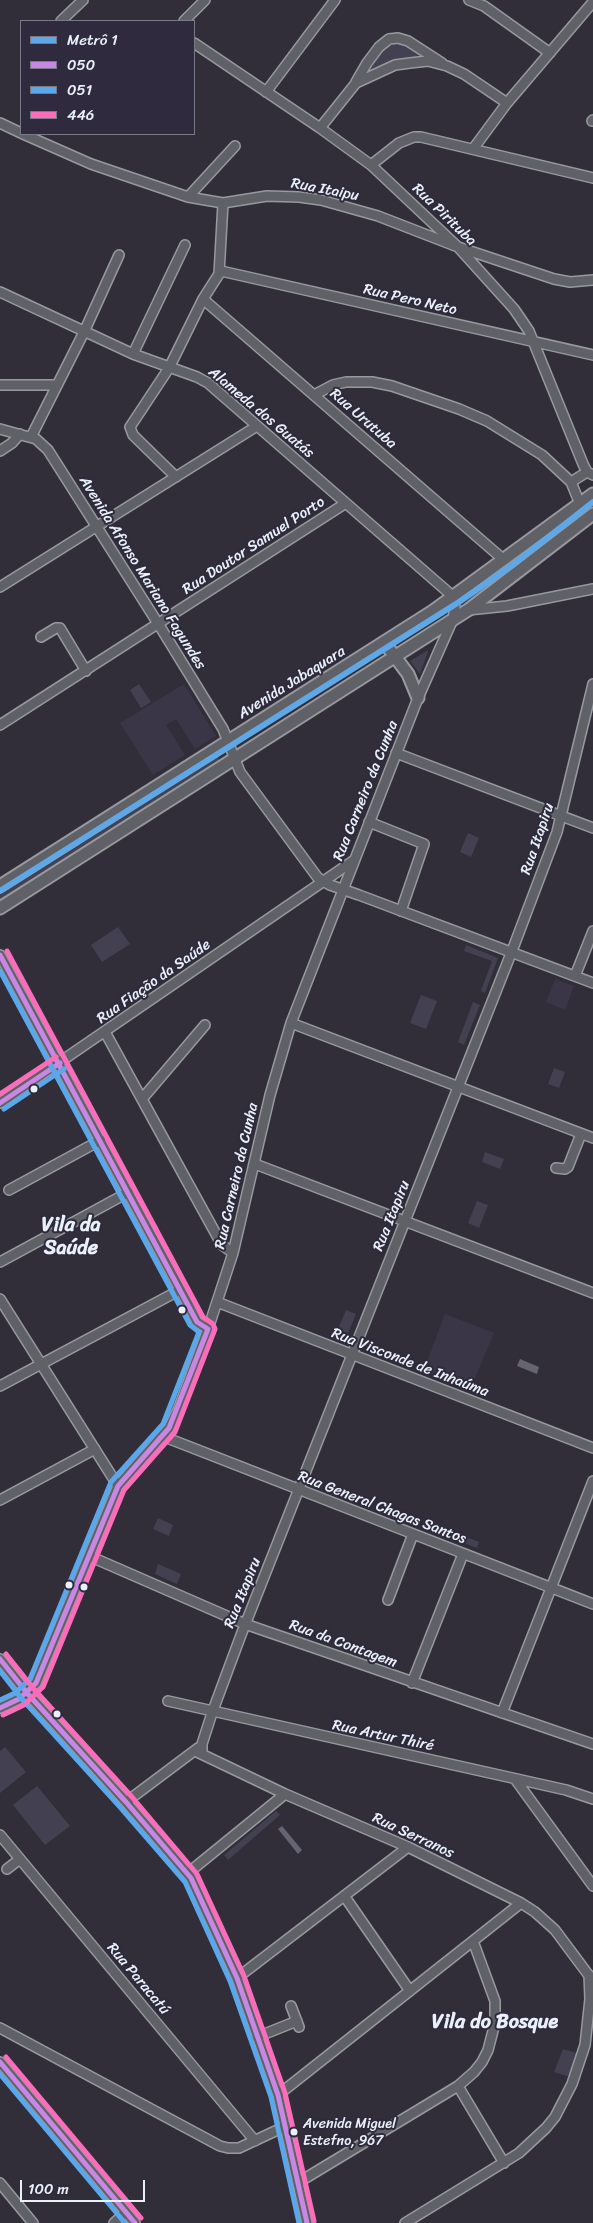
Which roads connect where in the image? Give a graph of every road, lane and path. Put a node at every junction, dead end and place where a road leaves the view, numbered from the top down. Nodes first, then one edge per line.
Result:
1 (83, 0) edge
2 (205, 0) edge
3 (335, 0) edge
4 (469, 0) edge
5 (593, 2) edge
6 (481, 3) edge
7 (62, 20) edge
8 (185, 20) edge
9 (195, 44) edge
10 (550, 53) junction
11 (447, 66) junction
12 (356, 83) junction
13 (266, 92) junction
14 (507, 103) junction
15 (0, 123) edge
16 (320, 128) junction
17 (20, 132) edge
18 (26, 135) edge
19 (235, 146) dead end
20 (473, 149) junction
21 (371, 165) junction
22 (593, 178) edge
23 (188, 197) junction
24 (223, 203) junction
25 (186, 245) dead end
26 (458, 247) junction
27 (119, 255) dead end
28 (220, 271) junction
29 (593, 280) edge
30 (0, 292) edge
31 (203, 299) junction
32 (84, 332) junction
33 (534, 342) junction
34 (133, 354) junction
35 (593, 355) edge
36 (169, 368) junction
37 (0, 385) edge
38 (56, 385) junction
39 (314, 395) junction
40 (257, 426) junction
41 (0, 429) edge
42 (20, 434) junction
43 (31, 437) junction
44 (0, 451) edge
45 (590, 473) edge
46 (176, 477) junction
47 (570, 482) junction
48 (593, 494) edge
49 (346, 503) junction
50 (580, 504) junction
51 (593, 514) edge
52 (96, 527) junction
53 (504, 560) junction
54 (0, 587) edge
55 (593, 589) edge
56 (453, 598) junction
57 (468, 610) junction
58 (454, 619) junction
59 (159, 625) junction
60 (40, 637) dead end
61 (384, 642) junction
62 (395, 656) junction
63 (86, 671) junction
64 (593, 684) edge
65 (418, 698) junction
66 (591, 705) edge
67 (0, 725) edge
68 (227, 742) junction
69 (396, 753) junction
70 (233, 760) junction
71 (562, 816) junction
72 (369, 822) junction
73 (593, 828) edge
74 (354, 861) junction
75 (326, 884) junction
76 (0, 886) edge
77 (342, 889) junction
78 (338, 901) junction
79 (0, 908) edge
80 (401, 911) junction
81 (593, 931) edge
82 (512, 951) junction
83 (0, 955) edge
84 (575, 976) junction
85 (593, 983) edge
86 (291, 1023) junction
87 (205, 1025) dead end
88 (104, 1032) junction
89 (60, 1063) junction
90 (458, 1087) junction
91 (142, 1099) junction
92 (0, 1103) edge
93 (581, 1134) junction
94 (593, 1138) edge
95 (100, 1140) junction
96 (255, 1164) junction
97 (556, 1168) dead end
98 (9, 1190) dead end
99 (129, 1192) junction
100 (405, 1221) junction
101 (233, 1253) junction
102 (0, 1262) edge
103 (180, 1290) junction
104 (593, 1294) edge
105 (0, 1299) edge
106 (217, 1302) junction
107 (208, 1329) junction
108 (352, 1355) junction
109 (41, 1364) junction
110 (0, 1386) edge
111 (162, 1436) junction
112 (593, 1448) edge
113 (95, 1449) junction
114 (593, 1481) edge
115 (118, 1486) junction
116 (299, 1490) junction
117 (0, 1500) edge
118 (413, 1534) junction
119 (463, 1554) junction
120 (89, 1556) junction
121 (552, 1588) junction
122 (388, 1600) dead end
123 (593, 1604) edge
124 (245, 1624) junction
125 (0, 1659) edge
126 (412, 1683) junction
127 (27, 1693) junction
128 (168, 1701) dead end
129 (0, 1708) edge
130 (212, 1712) junction
131 (502, 1713) junction
132 (593, 1744) edge
133 (200, 1749) junction
134 (515, 1779) junction
135 (285, 1794) junction
136 (593, 1799) edge
137 (126, 1802) junction
138 (0, 1835) edge
139 (408, 1847) junction
140 (20, 1859) junction
141 (7, 1869) dead end
142 (188, 1874) junction
143 (593, 1886) edge
144 (345, 1897) junction
145 (521, 1902) junction
146 (473, 1941) junction
147 (237, 1978) junction
148 (591, 1978) edge
149 (410, 1991) junction
150 (291, 2006) dead end
151 (0, 2028) edge
152 (258, 2036) junction
153 (0, 2062) edge
154 (458, 2086) junction
155 (278, 2095) junction
156 (286, 2126) junction
157 (255, 2141) junction
158 (504, 2163) junction
159 (299, 2182) junction
160 (0, 2183) edge
161 (126, 2212) junction
162 (34, 2223) edge
163 (114, 2223) edge
164 (135, 2223) edge
165 (308, 2223) edge
166 (405, 2223) edge

1 - 7 street
2 - 8 street
3 - 13 street
4 - 6 street
5 - 10 street
6 - 10 street
9 - 13 street, Rua Pirituba
10 - 14 street
11 - 12 street
11 - 12 street
11 - 14 street
12 - 16 street
13 - 16 street, Rua Pirituba
14 - 20 street
15 - 17 street, Rua Itaipu
16 - 21 street, Rua Pirituba
18 - 23 street, Rua Itaipu
19 - 23 street
20 - 21 street
20 - 22 street
21 - 26 street, Rua Pirituba
23 - 24 street, Rua Itaipu
24 - 26 street, Rua Itaipu
24 - 28 street
25 - 34 street
26 - 29 street, Rua Itaipu
26 - 33 street, Rua Pirituba
27 - 32 street
28 - 31 street
28 - 33 street, Rua Pero Neto
30 - 32 street, Alameda dos Guatás
31 - 36 street
31 - 39 street, Rua Urutuba
32 - 34 street, Alameda dos Guatás
32 - 38 street
33 - 35 street, Rua Pero Neto
33 - 45 street, Rua Pirituba
34 - 36 street, Alameda dos Guatás
36 - 40 street, Alameda dos Guatás
36 - 46 street
37 - 38 street
38 - 43 street
39 - 47 street
39 - 53 street, Rua Urutuba
40 - 46 street
40 - 49 street, Alameda dos Guatás
41 - 42 street, Avenida Afonso Mariano Fagundes
42 - 43 street, Avenida Afonso Mariano Fagundes
42 - 44 street
43 - 52 street, Avenida Afonso Mariano Fagundes
45 - 47 street
46 - 52 street
47 - 50 street
48 - 50 main road, Avenida Jabaquara
49 - 56 street, Alameda dos Guatás
49 - 59 street, Rua Doutor Samuel Porto
50 - 53 main road, Avenida Jabaquara
51 - 57 main road
52 - 54 street
52 - 59 street, Avenida Afonso Mariano Fagundes
53 - 56 main road, Avenida Jabaquara
55 - 57 street
56 - 58 street
56 - 61 main road, Avenida Jabaquara
57 - 58 main road
58 - 62 main road
58 - 65 street, Rua Carneiro da Cunha
59 - 63 street, Rua Doutor Samuel Porto
59 - 68 street, Avenida Afonso Mariano Fagundes
60 - 63 street
61 - 62 main road
61 - 68 main road, Avenida Jabaquara
62 - 65 main road
62 - 70 main road
63 - 67 street, Rua Doutor Samuel Porto
64 - 66 street, Rua Itapiru
65 - 69 street, Rua Carneiro da Cunha
66 - 71 street, Rua Itapiru
68 - 70 street, Avenida Afonso Mariano Fagundes
68 - 76 main road, Avenida Jabaquara
69 - 71 street
69 - 72 street, Rua Carneiro da Cunha
70 - 75 street, Avenida Afonso Mariano Fagundes
70 - 79 main road
71 - 73 street
71 - 82 street, Rua Itapiru
72 - 74 street, Rua Carneiro da Cunha
72 - 80 street
74 - 75 street, Rua Fiação da Saúde
74 - 77 street, Rua Carneiro da Cunha
75 - 77 street
75 - 78 street, Avenida Afonso Mariano Fagundes
75 - 88 street, Rua Fiação da Saúde
77 - 78 street, Rua Carneiro da Cunha
77 - 80 street
78 - 86 street, Rua Carneiro da Cunha
80 - 82 street
81 - 84 street
82 - 84 street
82 - 90 street, Rua Itapiru
83 - 89 street
84 - 85 street
86 - 90 street
86 - 96 street, Rua Carneiro da Cunha
87 - 91 street
88 - 89 street, Rua Fiação da Saúde
88 - 91 street
89 - 92 street, Rua Fiação da Saúde
89 - 95 street
90 - 93 street
90 - 100 street, Rua Itapiru
91 - 101 street
93 - 94 street
93 - 97 street
95 - 98 street
95 - 99 street
96 - 100 street
96 - 101 street, Rua Carneiro da Cunha
99 - 102 street
99 - 103 street
100 - 104 street
100 - 108 street, Rua Itapiru
101 - 106 street, Rua Carneiro da Cunha
103 - 107 street
103 - 109 street
105 - 109 street
106 - 107 street, Rua Carneiro da Cunha
106 - 108 street, Rua Visconde de Inhaúma
107 - 111 street, Rua Carneiro da Cunha
108 - 112 street, Rua Visconde de Inhaúma
108 - 116 street, Rua Itapiru
109 - 110 street
109 - 113 street
111 - 115 street, Rua Carneiro da Cunha
111 - 116 street, Rua General Chagas Santos
113 - 115 street
113 - 117 street
114 - 121 street
115 - 120 street, Rua Carneiro da Cunha
116 - 118 street, Rua General Chagas Santos
116 - 124 street, Rua Itapiru
118 - 119 street, Rua General Chagas Santos
118 - 122 street
119 - 121 street, Rua General Chagas Santos
119 - 126 street
120 - 124 street, Rua da Contagem
120 - 127 street, Rua Carneiro da Cunha
121 - 123 street, Rua General Chagas Santos
121 - 131 street
124 - 126 street, Rua da Contagem
124 - 130 street, Rua Itapiru
125 - 127 street
126 - 131 street, Rua da Contagem
127 - 129 street, Rua Carneiro da Cunha
127 - 137 street
128 - 130 street, Rua Artur Thiré
130 - 133 street, Rua Itapiru
130 - 134 street, Rua Artur Thiré
131 - 132 street, Rua da Contagem
133 - 135 street, Rua Serranos
133 - 137 street
134 - 136 street, Rua Artur Thiré
134 - 143 street
135 - 139 street, Rua Serranos
135 - 142 street
137 - 142 street
138 - 140 street, Rua Paracatú
139 - 144 street
139 - 145 street, Rua Serranos
140 - 141 street
140 - 157 street, Rua Paracatú
142 - 147 street
144 - 147 street
144 - 149 street
145 - 146 street
145 - 148 street, Rua Serranos
146 - 149 street
146 - 154 street
147 - 152 street
148 - 158 street
149 - 155 street
150 - 152 street
151 - 157 street
152 - 155 street
153 - 161 street
154 - 158 street
154 - 159 street
155 - 156 street
156 - 157 street
156 - 159 street
158 - 166 street
159 - 165 street
160 - 162 street
161 - 163 street
161 - 164 street

